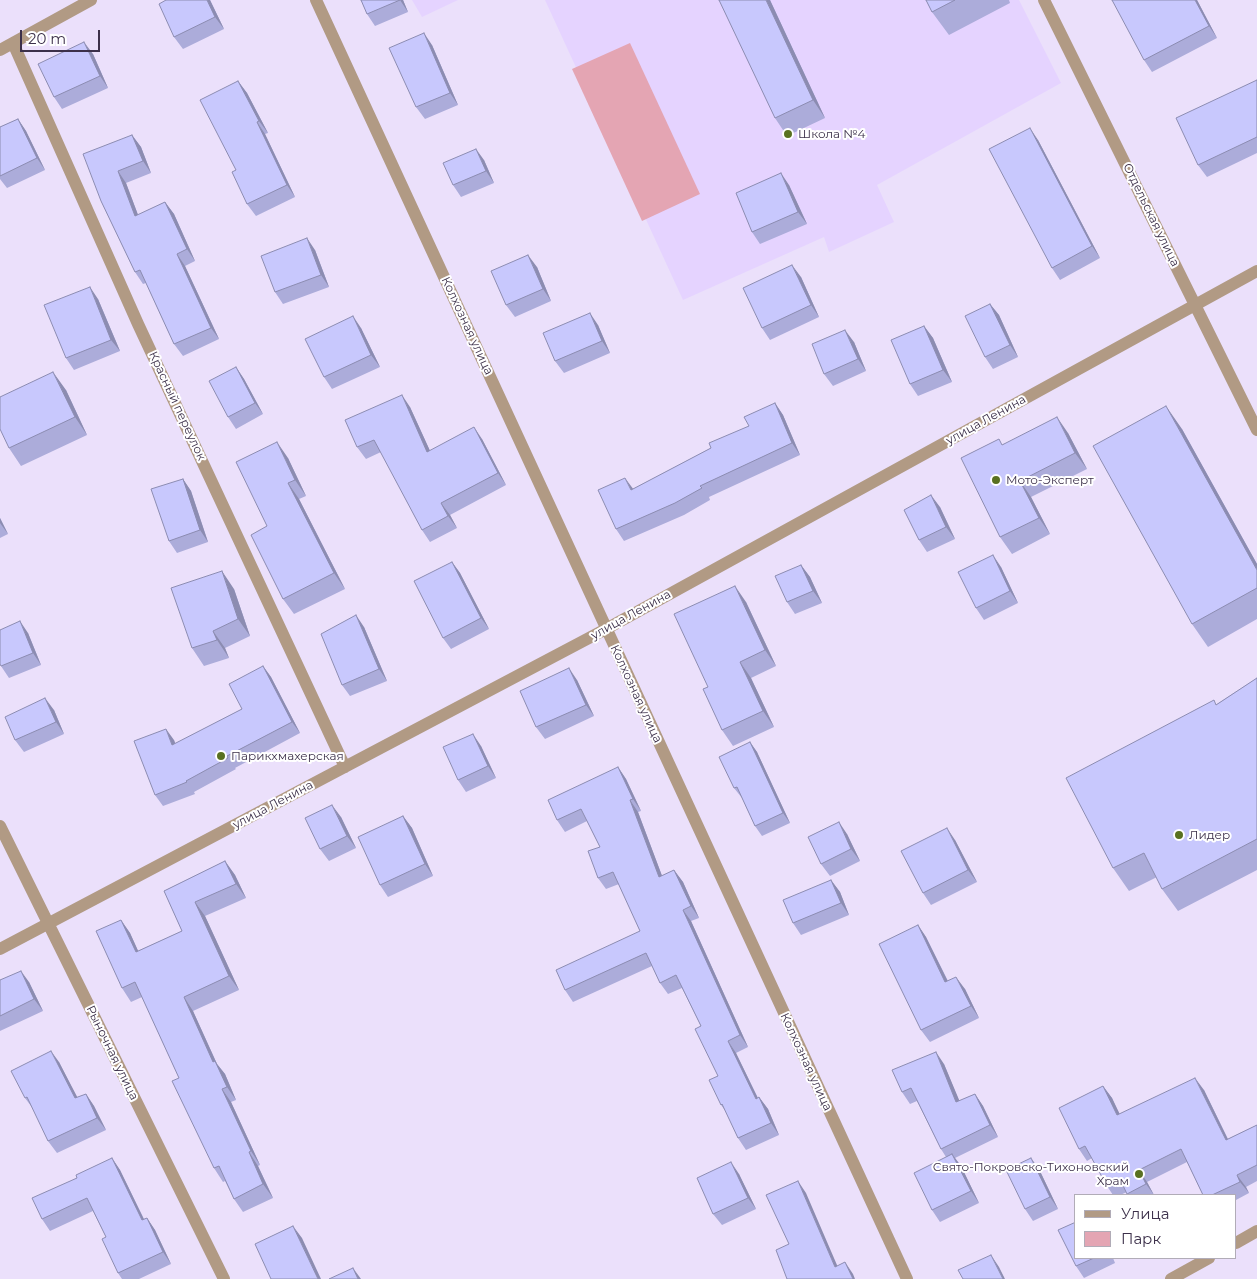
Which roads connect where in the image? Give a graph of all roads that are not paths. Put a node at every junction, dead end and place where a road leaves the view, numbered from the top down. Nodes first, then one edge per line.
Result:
1 (91, 0) edge
2 (316, 0) edge
3 (1044, 0) edge
4 (13, 43) junction
5 (0, 50) edge
6 (1257, 271) edge
7 (1195, 304) junction
8 (1257, 430) edge
9 (606, 628) junction
10 (345, 767) junction
11 (0, 826) edge
12 (49, 924) junction
13 (0, 949) edge
14 (1257, 1231) edge
15 (1237, 1242) edge
16 (1207, 1259) edge
17 (224, 1279) edge
18 (907, 1279) edge
19 (1171, 1279) edge

1 - 4 street
2 - 9 street, Колхозная улица
3 - 7 street, Отдельская улица
4 - 5 street
4 - 10 street, Красный переулок
6 - 7 street, улица Ленина
7 - 8 street, Отдельская улица
7 - 9 street, улица Ленина
9 - 10 street, улица Ленина
9 - 18 street, Колхозная улица
10 - 12 street, улица Ленина
11 - 12 street, Рыночная улица
12 - 13 street, улица Ленина
12 - 17 street, Рыночная улица
14 - 15 street
16 - 19 street

